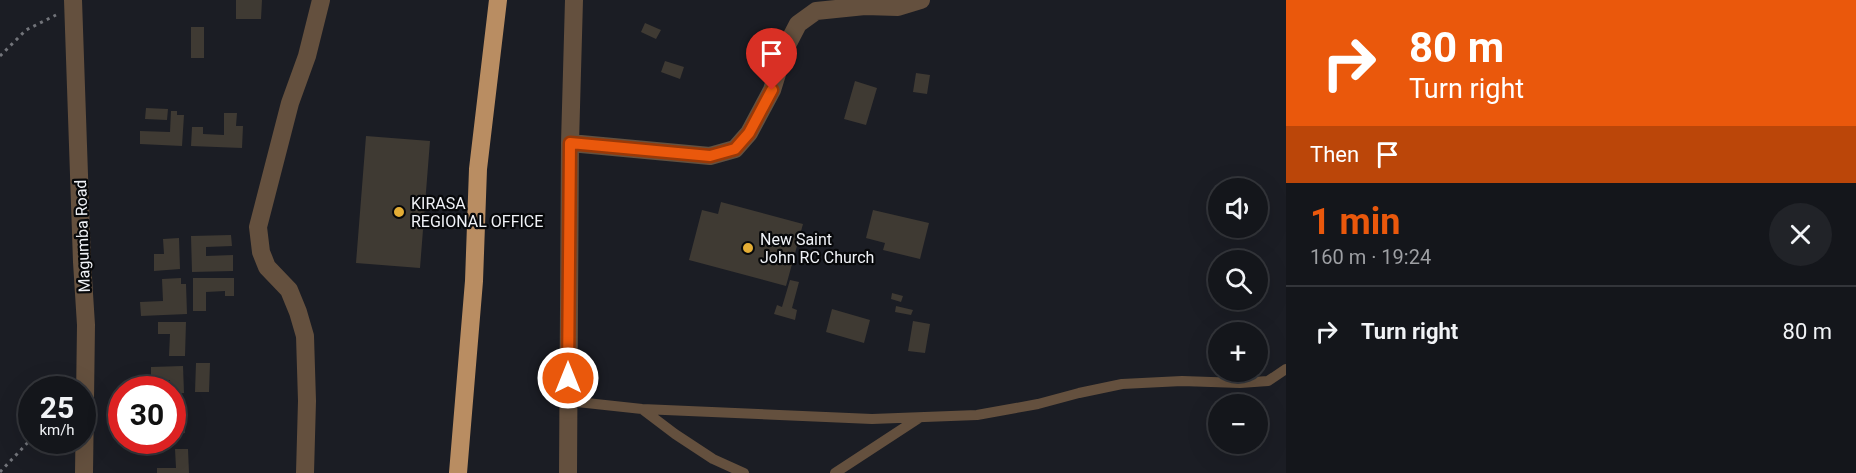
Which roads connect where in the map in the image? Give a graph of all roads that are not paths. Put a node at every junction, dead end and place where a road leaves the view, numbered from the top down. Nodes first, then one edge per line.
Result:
1 (321, 0) edge
2 (498, 0) edge
3 (574, 0) edge
4 (921, 0) edge
5 (73, 3) edge
6 (570, 143) junction
7 (1286, 369) edge
8 (568, 401) junction
9 (642, 409) junction
10 (920, 418) junction
11 (84, 473) edge
12 (305, 473) edge
13 (458, 473) edge
14 (568, 473) edge
15 (744, 473) edge
16 (834, 473) edge

1 - 12 street
2 - 13 highway
3 - 6 street
4 - 6 street
5 - 11 street, Magumba Road
6 - 8 street
7 - 10 lane
8 - 9 lane
8 - 14 street
9 - 10 lane
9 - 15 lane
10 - 16 lane

